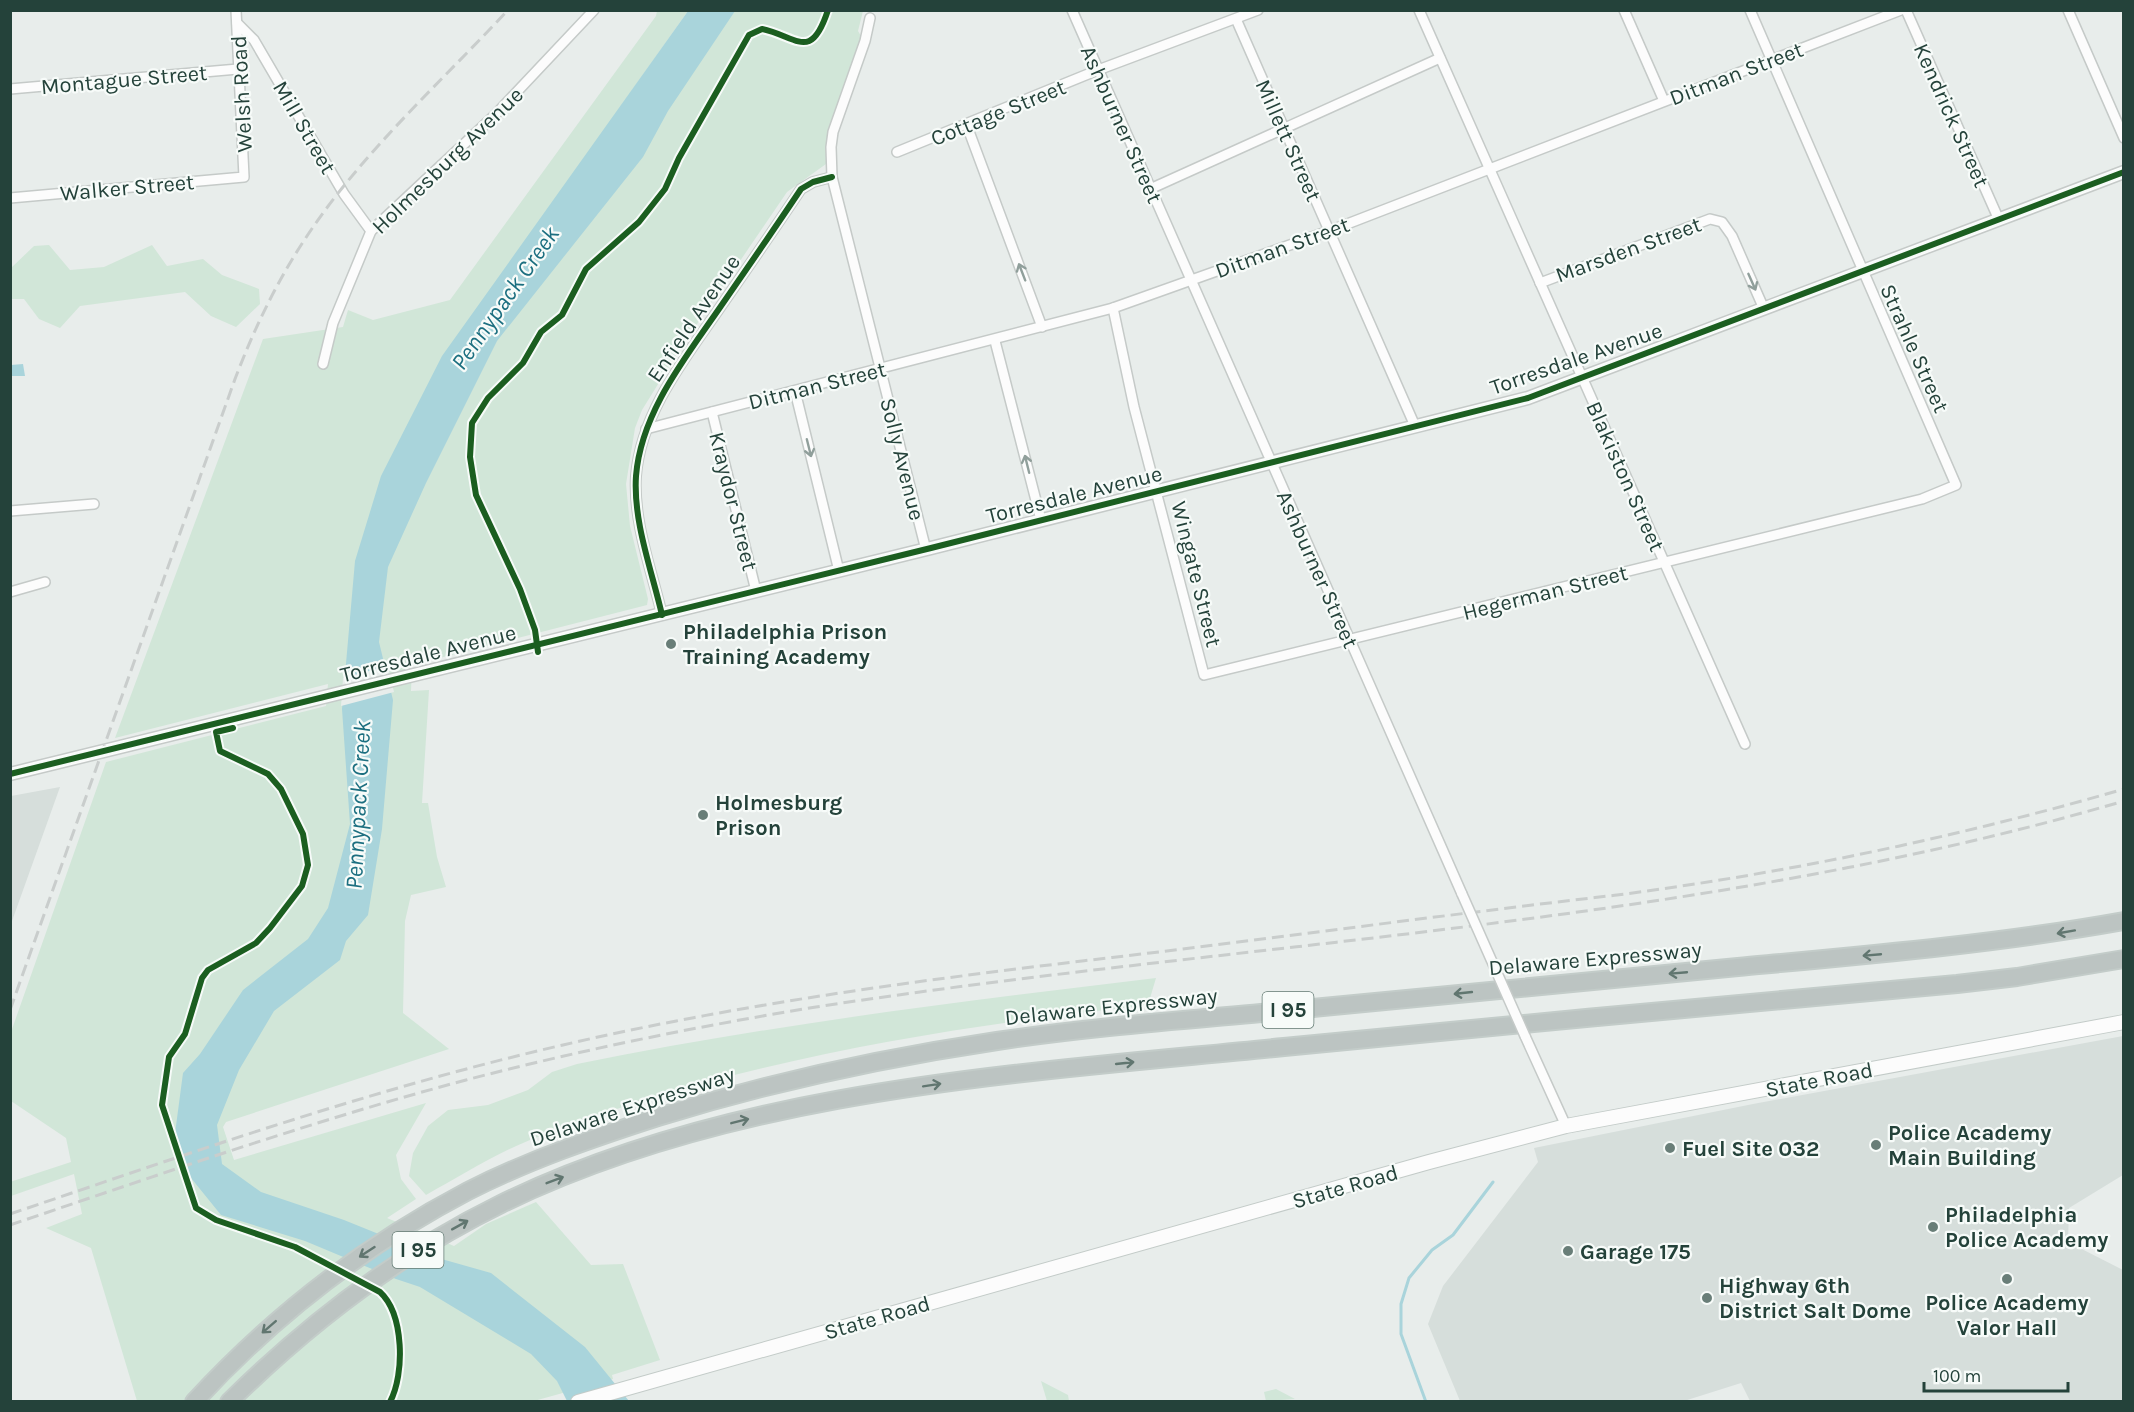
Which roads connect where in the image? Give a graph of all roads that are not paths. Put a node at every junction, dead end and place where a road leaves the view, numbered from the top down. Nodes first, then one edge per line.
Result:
1 (236, 10) edge
2 (594, 10) edge
3 (1072, 10) edge
4 (1258, 10) edge
5 (1419, 10) edge
6 (1624, 10) edge
7 (1750, 10) edge
8 (1901, 10) edge
9 (1906, 10) edge
10 (2068, 10) edge
11 (870, 18) dead end
12 (1236, 19) junction
13 (237, 23) junction
14 (1440, 58) junction
15 (1771, 60) junction
16 (238, 69) junction
17 (1098, 70) junction
18 (10, 89) edge
19 (1664, 102) junction
20 (967, 126) junction
21 (1284, 128) junction
22 (2124, 138) edge
23 (897, 152) dead end
24 (1489, 168) junction
25 (2124, 172) edge
26 (244, 177) joint
27 (832, 177) junction
28 (1150, 189) junction
29 (10, 198) edge
30 (1999, 220) junction
31 (370, 231) junction
32 (1329, 231) junction
33 (1863, 271) junction
34 (1190, 280) junction
35 (1540, 283) junction
36 (1113, 309) junction
37 (1764, 309) junction
38 (1042, 327) junction
39 (995, 341) junction
40 (323, 364) dead end
41 (880, 369) junction
42 (1583, 378) junction
43 (795, 391) junction
44 (712, 412) junction
45 (1415, 426) junction
46 (646, 429) junction
47 (1271, 462) junction
48 (1956, 485) joint
49 (1158, 491) junction
50 (94, 504) dead end
51 (10, 511) edge
52 (1041, 520) junction
53 (926, 550) junction
54 (1664, 563) junction
55 (839, 571) junction
56 (45, 582) dead end
57 (756, 591) junction
58 (10, 592) edge
59 (662, 615) junction
60 (1350, 640) junction
61 (1203, 674) joint
62 (1744, 744) dead end
63 (10, 774) edge
64 (2124, 921) edge
65 (2124, 959) edge
66 (2124, 1022) edge
67 (1566, 1126) junction
68 (194, 1401) edge
69 (229, 1401) edge
70 (578, 1401) edge

1 - 13 street, Welsh Road
2 - 31 street, Holmesburg Avenue
3 - 17 street, Ashburner Street
4 - 12 street, Cottage Street
5 - 14 street, Blakiston Street
6 - 19 street
7 - 15 street, Strahle Street
8 - 15 street, Ditman Street
9 - 30 street, Kendrick Street
10 - 22 street
11 - 27 street
12 - 17 street, Cottage Street
12 - 21 street, Millett Street
13 - 16 street, Welsh Road
13 - 31 street, Mill Street
14 - 21 street
14 - 24 street, Blakiston Street
15 - 19 street, Ditman Street
15 - 33 street, Strahle Street
16 - 18 street, Montague Street
16 - 26 street, Welsh Road
17 - 20 street, Cottage Street
17 - 28 street, Ashburner Street
19 - 24 street, Ditman Street
20 - 23 street, Cottage Street
38 -> 20 street
21 - 28 street
21 - 32 street, Millett Street
24 - 32 street, Ditman Street
24 - 35 street, Blakiston Street
25 - 30 street, Torresdale Avenue
26 - 29 street, Walker Street
27 - 41 street, Solly Avenue
27 - 46 street, Enfield Avenue
28 - 34 street, Ashburner Street
30 - 33 street, Torresdale Avenue
31 - 40 street, Holmesburg Avenue
32 - 34 street, Ditman Street
32 - 45 street, Millett Street
33 - 37 street, Torresdale Avenue
33 - 48 street, Strahle Street
34 - 36 street, Ditman Street
34 - 47 street, Ashburner Street
35 -> 37 street, Marsden Street
35 - 42 street, Blakiston Street
36 - 38 street, Ditman Street
36 - 49 street, Wingate Street
37 - 42 street, Torresdale Avenue
38 - 39 street, Ditman Street
39 - 41 street, Ditman Street
52 -> 39 street
41 - 43 street, Ditman Street
41 - 53 street, Solly Avenue
42 - 45 street, Torresdale Avenue
42 - 54 street, Blakiston Street
43 - 44 street, Ditman Street
43 -> 55 street
44 - 46 street, Ditman Street
44 - 57 street, Kraydor Street
45 - 47 street, Torresdale Avenue
46 - 59 street, Enfield Avenue
47 - 49 street, Torresdale Avenue
47 - 60 street, Ashburner Street
48 - 54 street, Hegerman Street
49 - 52 street, Torresdale Avenue
49 - 61 street, Wingate Street
50 - 51 street
52 - 53 street, Torresdale Avenue
53 - 55 street, Torresdale Avenue
54 - 60 street, Hegerman Street
54 - 62 street, Blakiston Street
55 - 57 street, Torresdale Avenue
56 - 58 street
57 - 59 street, Torresdale Avenue
59 - 63 street, Torresdale Avenue
60 - 61 street, Hegerman Street
60 - 67 street, Ashburner Street, bridge
64 -> 68 highway, Delaware Expressway / I 95
69 -> 65 highway, Delaware Expressway / I 95
66 - 67 main road, State Road
67 - 70 main road, State Road

